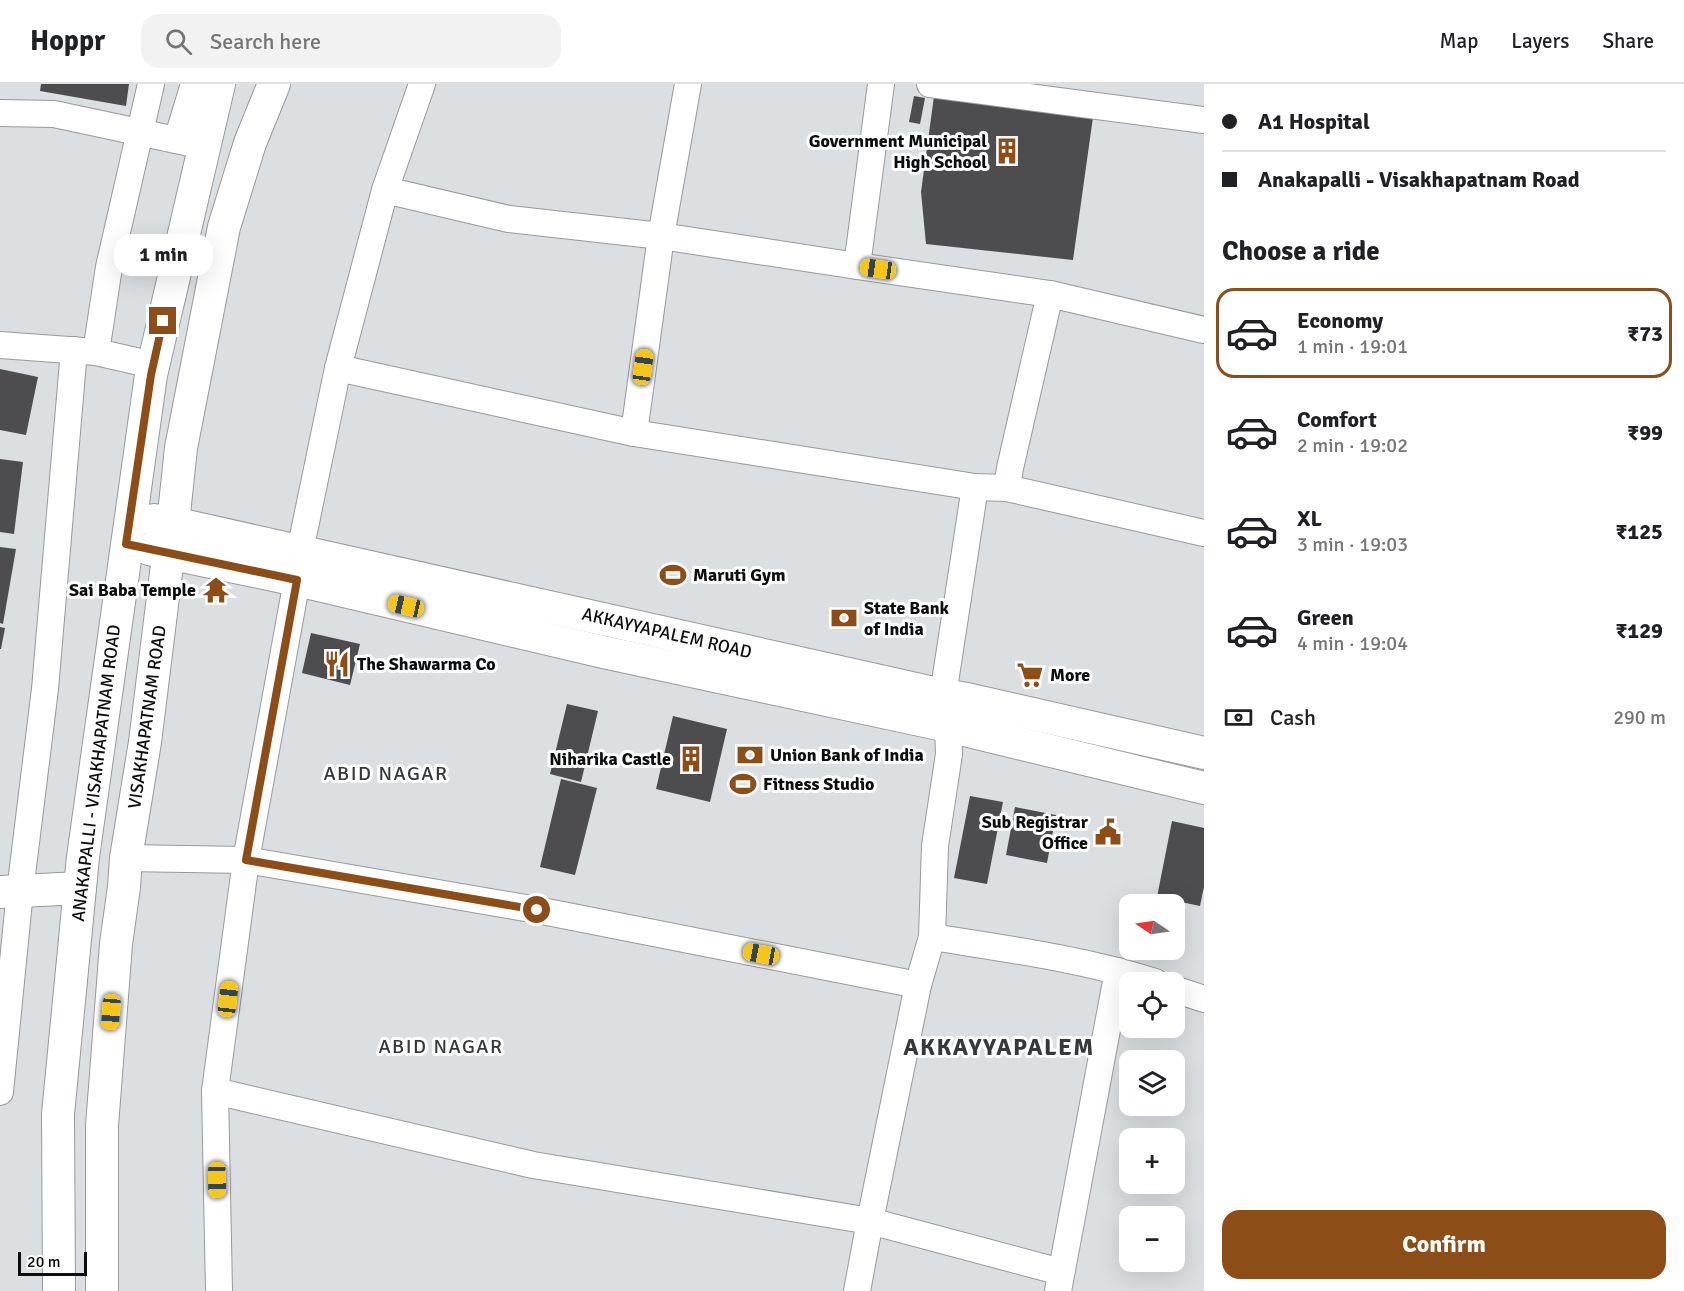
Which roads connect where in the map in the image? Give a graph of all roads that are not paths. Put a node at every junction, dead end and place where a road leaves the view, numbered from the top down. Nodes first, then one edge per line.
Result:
1 (151, 84) edge
2 (195, 84) edge
3 (219, 84) edge
4 (274, 84) edge
5 (422, 84) edge
6 (688, 84) edge
7 (881, 84) edge
8 (930, 84) edge
9 (0, 113) edge
10 (1204, 120) edge
11 (140, 132) junction
12 (190, 143) junction
13 (385, 190) junction
14 (661, 236) junction
15 (856, 266) junction
16 (1050, 294) junction
17 (1204, 330) edge
18 (0, 345) edge
19 (85, 351) junction
20 (153, 365) junction
21 (338, 368) junction
22 (634, 433) junction
23 (975, 487) junction
24 (1007, 488) junction
25 (173, 522) junction
26 (128, 530) junction
27 (1204, 533) edge
28 (168, 553) junction
29 (298, 565) junction
30 (943, 695) junction
31 (948, 726) junction
32 (1204, 753) edge
33 (1204, 788) edge
34 (126, 858) junction
35 (246, 860) junction
36 (80, 888) junction
37 (10, 891) edge
38 (932, 937) junction
39 (1118, 970) junction
40 (1124, 972) edge
41 (918, 985) junction
42 (1185, 993) edge
43 (1204, 999) edge
44 (215, 1091) junction
45 (0, 1092) edge
46 (870, 1221) junction
47 (1060, 1282) edge
48 (59, 1291) edge
49 (102, 1291) edge
50 (219, 1291) edge
51 (857, 1291) edge

1 - 11 street
2 - 12 street
3 - 12 main road, ANAKAPALLI - VISAKHAPATNAM ROAD
4 - 25 main road, VISAKHAPATNAM ROAD
5 - 13 street
6 - 14 street
7 - 15 street
8 - 10 street
9 - 11 street
11 - 12 street
11 - 19 street
12 - 20 main road, ANAKAPALLI - VISAKHAPATNAM ROAD
13 - 14 street
13 - 21 street
14 - 15 street
14 - 22 street
15 - 16 street
16 - 17 street
16 - 24 street
18 - 19 street
19 - 20 street
19 - 37 street
20 - 26 main road, ANAKAPALLI - VISAKHAPATNAM ROAD
21 - 22 street
21 - 29 street
22 - 23 street
23 - 24 street
23 - 30 street
24 - 27 street
25 - 26 main road, AKKAYYAPALEM ROAD
25 - 28 main road, VISAKHAPATNAM ROAD
25 - 29 main road, AKKAYYAPALEM ROAD
26 - 28 main road
26 - 36 main road, ANAKAPALLI - VISAKHAPATNAM ROAD
28 - 29 main road
28 - 34 main road, VISAKHAPATNAM ROAD
29 - 30 main road, AKKAYYAPALEM ROAD
29 - 31 main road
29 - 35 street
30 - 31 street
30 - 32 main road, AKKAYYAPALEM ROAD
31 - 33 main road
31 - 38 street
34 - 35 street
34 - 49 main road, VISAKHAPATNAM ROAD
35 - 41 street
35 - 44 street
36 - 37 main road
36 - 48 main road, ANAKAPALLI - VISAKHAPATNAM ROAD
37 - 45 street
38 - 39 street
38 - 41 street
39 - 40 street
39 - 47 street
41 - 46 street
42 - 43 street
44 - 46 street
44 - 50 street
46 - 47 street
46 - 51 street

